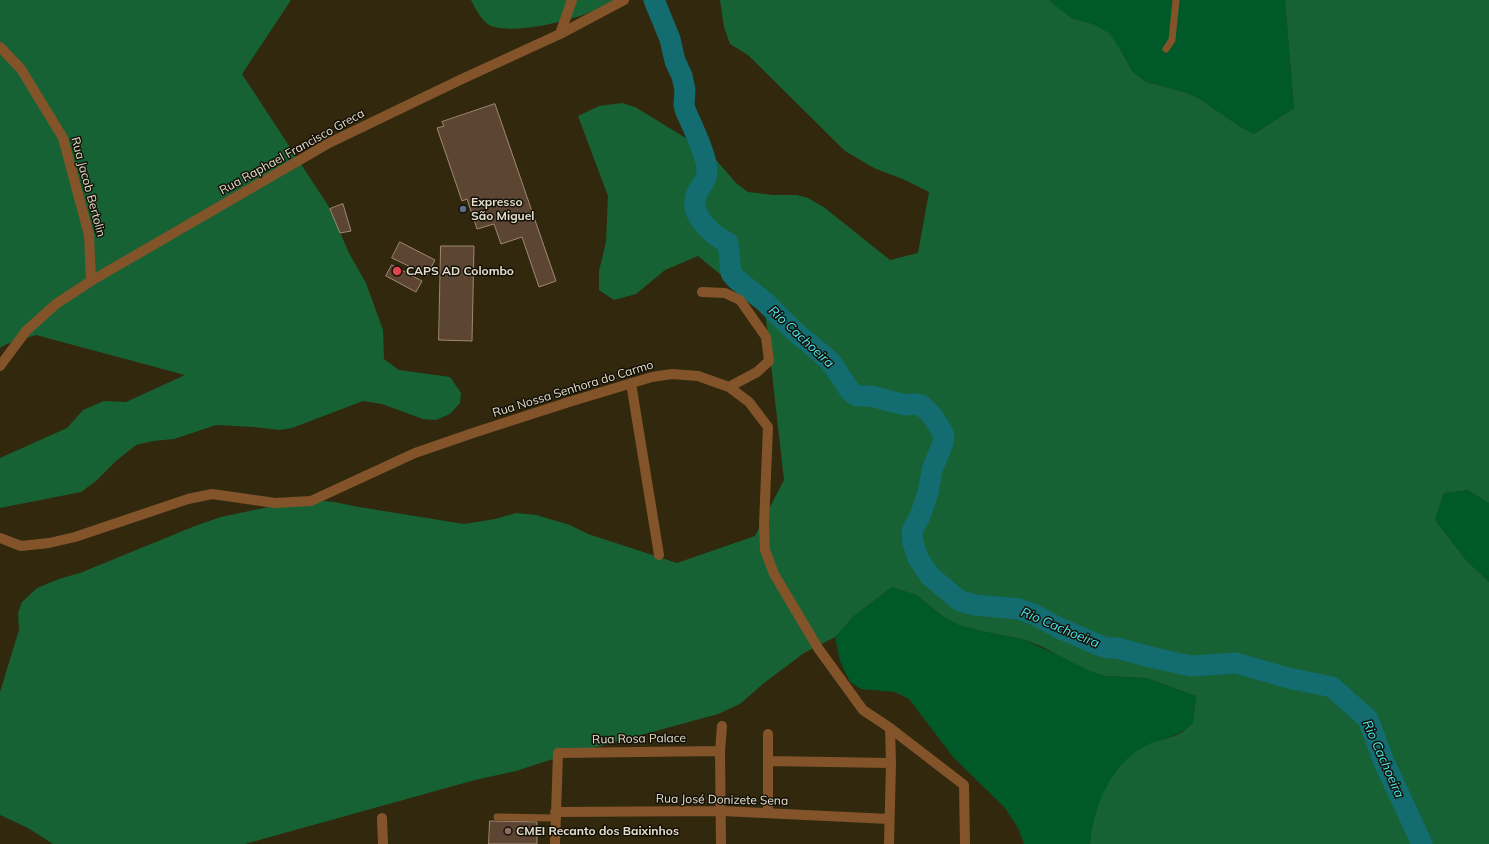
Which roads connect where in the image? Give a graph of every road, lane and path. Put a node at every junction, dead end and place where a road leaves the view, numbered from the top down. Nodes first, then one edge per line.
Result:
1 (572, 0) edge
2 (624, 0) edge
3 (1176, 0) edge
4 (560, 34) junction
5 (0, 47) edge
6 (1166, 49) dead end
7 (91, 281) junction
8 (702, 292) dead end
9 (0, 366) edge
10 (632, 383) junction
11 (729, 387) junction
12 (0, 538) edge
13 (659, 555) dead end
14 (722, 726) dead end
15 (890, 728) junction
16 (768, 734) dead end
17 (720, 751) junction
18 (768, 761) junction
19 (891, 763) junction
20 (722, 811) junction
21 (768, 814) junction
22 (555, 815) junction
23 (497, 817) dead end
24 (382, 818) dead end
25 (889, 819) junction
26 (383, 844) edge
27 (555, 844) edge
28 (722, 844) edge
29 (889, 844) edge
30 (965, 844) edge

1 - 4 street
2 - 4 street, Rua Raphael Francisco Greca
3 - 6 lane
4 - 7 street, Rua Raphael Francisco Greca
5 - 7 street, Rua Jacob Bertolin
7 - 9 street, Rua Raphael Francisco Greca
8 - 11 street
10 - 11 street, Rua Nossa Senhora do Carmo
10 - 12 street, Rua Nossa Senhora do Carmo
10 - 13 street
11 - 15 street, Rua Nossa Senhora do Carmo
14 - 17 street
15 - 19 street
15 - 30 street, Rua Nossa Senhora do Carmo
16 - 18 street
17 - 20 street
17 - 22 street, Rua Rosa Palace
18 - 19 street
18 - 21 street
19 - 25 street
20 - 21 street, Rua José Donizete Sena
20 - 22 street, Rua José Donizete Sena
20 - 28 street
21 - 25 street, Rua José Donizete Sena
22 - 23 lane
22 - 27 street
24 - 26 street
25 - 29 street

